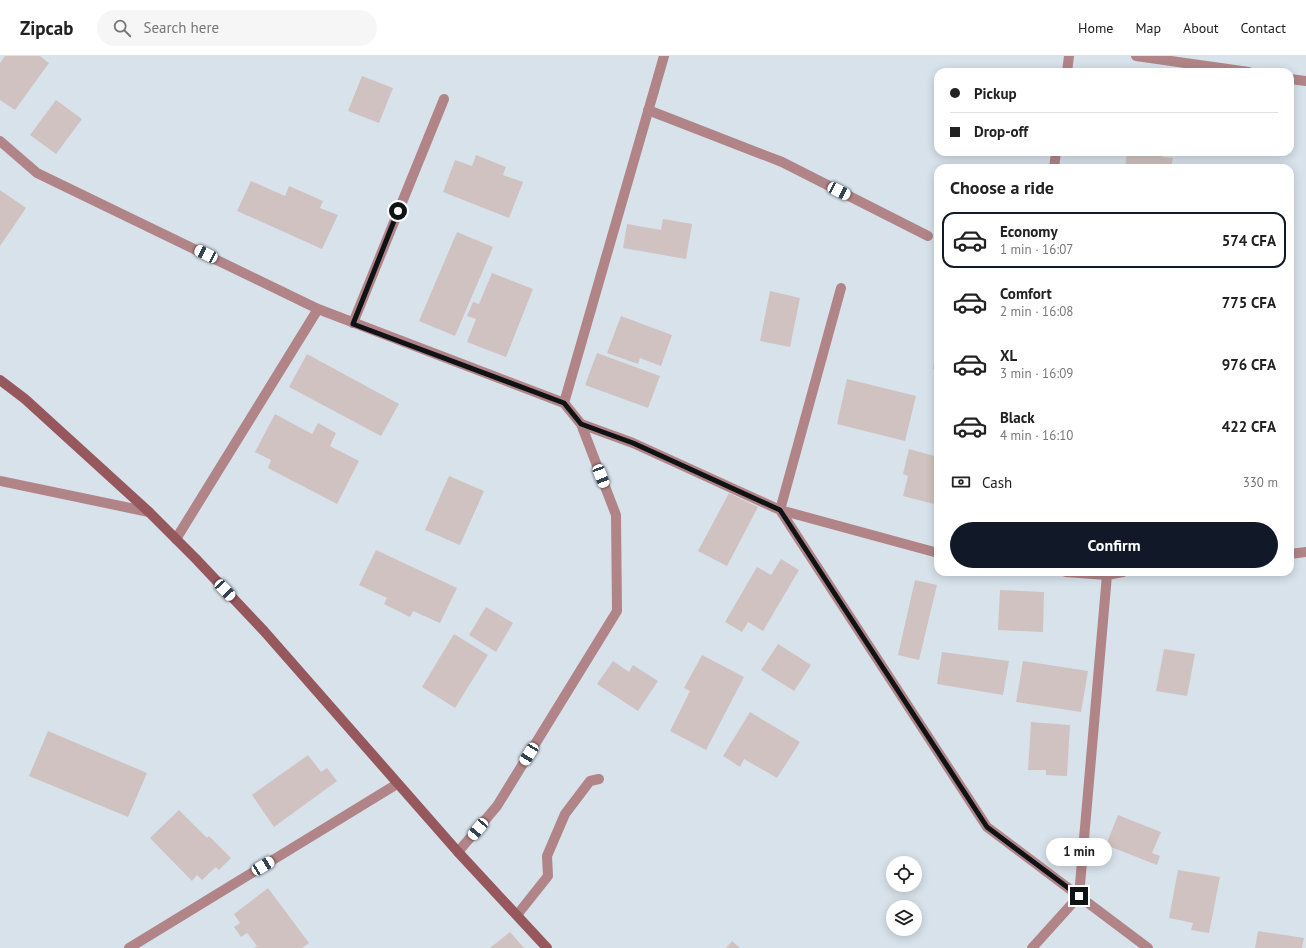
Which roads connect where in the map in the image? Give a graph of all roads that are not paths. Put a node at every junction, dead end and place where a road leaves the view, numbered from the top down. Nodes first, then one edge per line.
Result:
1 (664, 56) edge
2 (1069, 56) edge
3 (1136, 56) edge
4 (1068, 68) edge
5 (1221, 68) edge
6 (1294, 80) edge
7 (1306, 81) edge
8 (444, 99) dead end
9 (648, 110) junction
10 (0, 142) edge
11 (928, 236) dead end
12 (840, 288) dead end
13 (318, 309) junction
14 (353, 324) junction
15 (0, 380) edge
16 (564, 403) junction
17 (581, 424) junction
18 (0, 481) edge
19 (780, 510) junction
20 (149, 512) junction
21 (176, 539) junction
22 (934, 552) edge
23 (1306, 552) edge
24 (1294, 554) edge
25 (1107, 576) edge
26 (599, 779) dead end
27 (397, 784) junction
28 (458, 852) junction
29 (1079, 896) junction
30 (517, 916) junction
31 (129, 948) edge
32 (547, 948) edge
33 (1032, 948) edge
34 (1148, 948) edge

1 - 9 street
2 - 4 street
3 - 5 street
6 - 7 street
8 - 14 street
9 - 11 street
9 - 16 street
10 - 13 street
12 - 19 street
13 - 14 street
13 - 21 street
14 - 16 street
15 - 20 main road
16 - 17 street
17 - 19 street
17 - 28 street
18 - 20 street
19 - 22 street
19 - 29 street
20 - 21 main road
21 - 27 main road
23 - 24 street
25 - 29 street
26 - 30 street
27 - 28 main road
27 - 31 street
28 - 30 main road
29 - 33 street
29 - 34 street
30 - 32 main road

